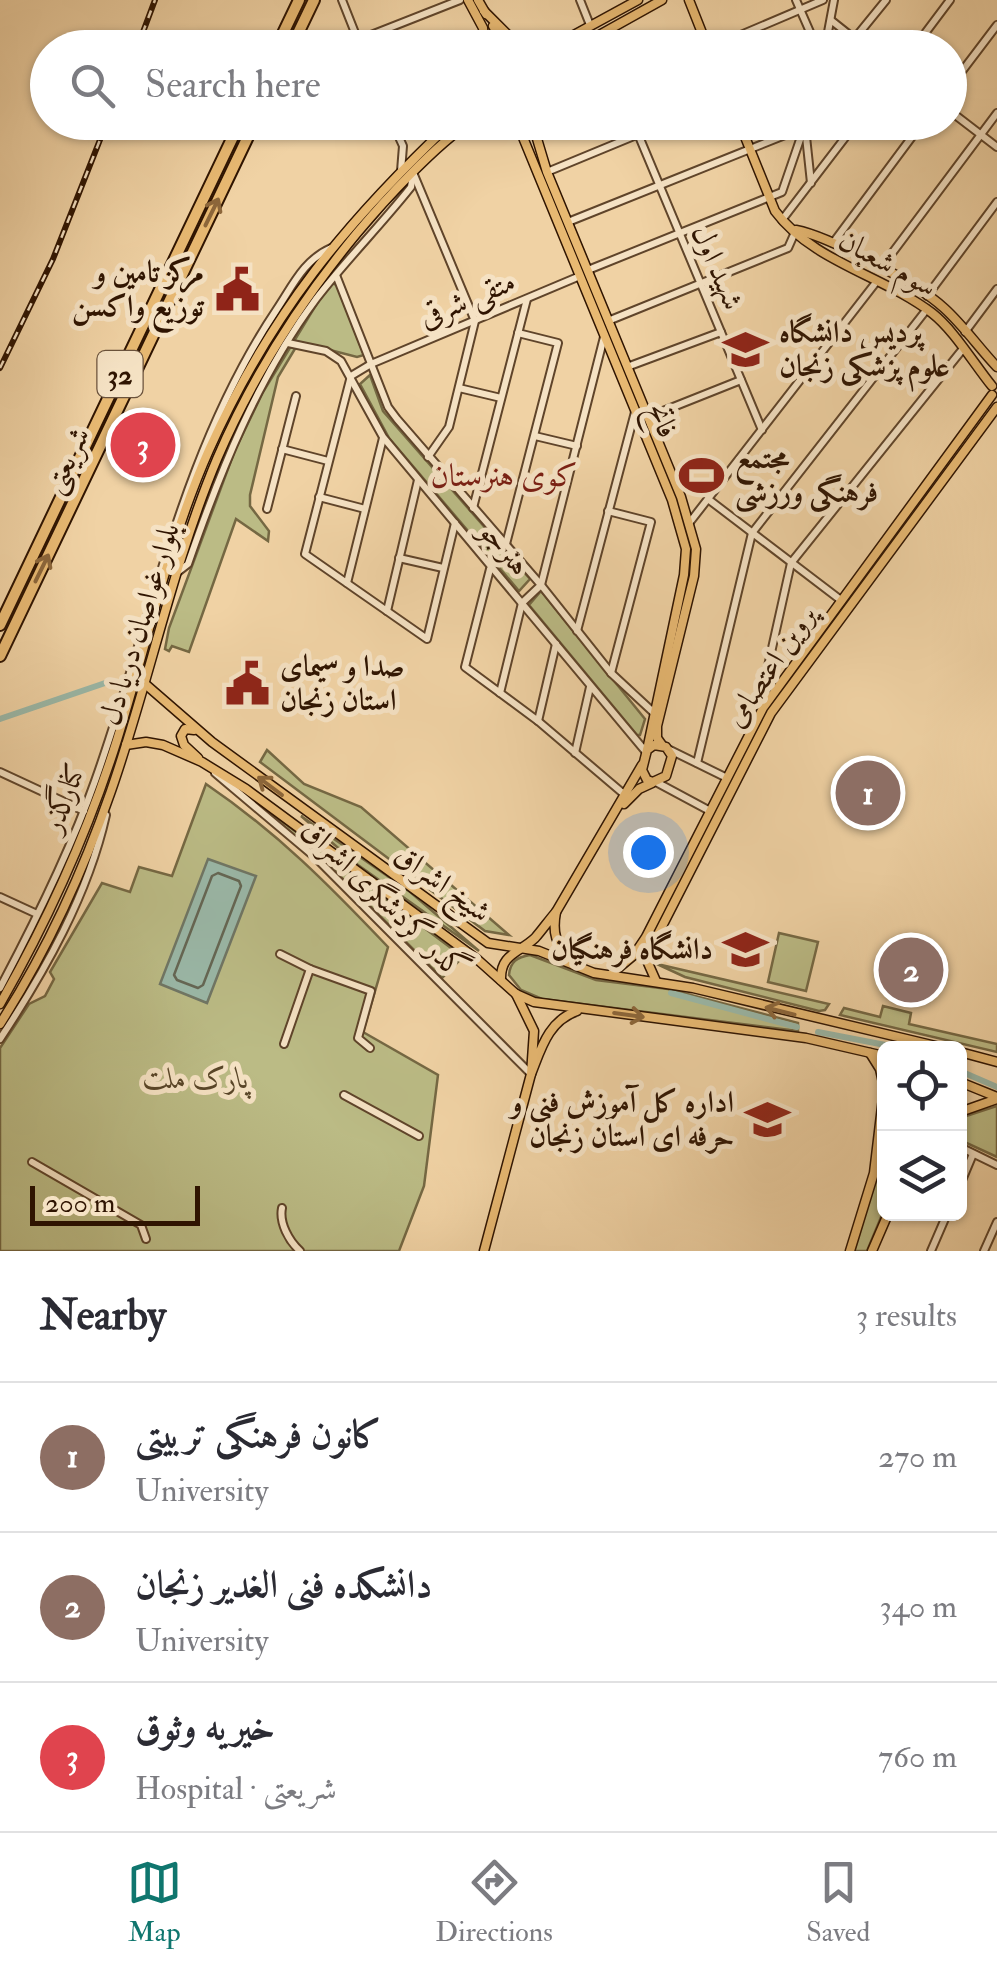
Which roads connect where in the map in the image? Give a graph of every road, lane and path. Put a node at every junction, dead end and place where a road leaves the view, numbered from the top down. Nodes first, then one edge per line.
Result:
1 (299, 0) edge
2 (314, 0) edge
3 (342, 0) edge
4 (460, 0) edge
5 (468, 0) edge
6 (478, 0) edge
7 (580, 0) edge
8 (662, 0) edge
9 (689, 0) edge
10 (796, 0) edge
11 (823, 0) edge
12 (834, 0) edge
13 (886, 0) edge
14 (950, 0) edge
15 (633, 1) edge
16 (800, 10) junction
17 (484, 11) junction
18 (831, 20) junction
19 (997, 25) edge
20 (590, 26) junction
21 (285, 30) edge
22 (300, 30) edge
23 (354, 30) edge
24 (391, 30) edge
25 (483, 30) edge
26 (495, 30) edge
27 (503, 30) edge
28 (583, 30) edge
29 (605, 30) edge
30 (702, 30) edge
31 (752, 30) edge
32 (808, 30) edge
33 (829, 30) edge
34 (844, 30) edge
35 (862, 30) edge
36 (928, 30) edge
37 (967, 65) edge
38 (997, 113) edge
39 (967, 124) edge
40 (981, 134) junction
41 (231, 140) edge
42 (246, 140) edge
43 (400, 140) edge
44 (433, 140) edge
45 (451, 140) edge
46 (524, 140) edge
47 (537, 140) edge
48 (626, 140) edge
49 (640, 140) edge
50 (747, 140) edge
51 (773, 140) edge
52 (800, 140) edge
53 (807, 140) edge
54 (843, 140) edge
55 (910, 140) edge
56 (402, 146) junction
57 (997, 147) edge
58 (751, 150) junction
59 (421, 152) junction
60 (401, 171) junction
61 (547, 172) junction
62 (413, 174) junction
63 (811, 183) junction
64 (659, 185) junction
65 (770, 198) junction
66 (997, 202) edge
67 (782, 220) junction
68 (568, 222) junction
69 (796, 230) junction
70 (679, 234) junction
71 (832, 244) junction
72 (881, 269) junction
73 (584, 273) junction
74 (336, 274) junction
75 (878, 280) junction
76 (701, 283) junction
77 (997, 289) edge
78 (927, 296) junction
79 (527, 298) junction
80 (927, 309) junction
81 (474, 321) junction
82 (608, 321) junction
83 (721, 332) junction
84 (965, 332) junction
85 (518, 333) junction
86 (604, 336) junction
87 (288, 343) junction
88 (962, 350) junction
89 (372, 364) junction
90 (994, 364) edge
91 (627, 367) junction
92 (982, 373) junction
93 (351, 376) junction
94 (741, 380) junction
95 (459, 388) junction
96 (995, 394) edge
97 (296, 396) dead end
98 (502, 398) junction
99 (635, 411) junction
100 (648, 417) junction
101 (762, 430) junction
102 (645, 434) junction
103 (534, 436) junction
104 (383, 437) junction
105 (626, 441) junction
106 (577, 446) junction
107 (282, 448) junction
108 (428, 457) junction
109 (328, 461) junction
110 (418, 480) junction
111 (319, 496) junction
112 (708, 499) junction
113 (365, 508) junction
114 (473, 508) junction
115 (267, 509) dead end
116 (608, 510) junction
117 (690, 522) junction
118 (455, 523) junction
119 (752, 533) junction
120 (506, 545) junction
121 (691, 549) junction
122 (168, 554) junction
123 (400, 558) junction
124 (791, 564) junction
125 (443, 568) junction
126 (490, 568) junction
127 (179, 571) junction
128 (347, 583) junction
129 (541, 586) junction
130 (842, 601) junction
131 (522, 603) junction
132 (387, 610) junction
133 (0, 624) edge
134 (577, 631) junction
135 (556, 644) junction
136 (0, 656) edge
137 (612, 673) junction
138 (144, 684) junction
139 (590, 686) junction
140 (500, 693) junction
141 (763, 708) junction
142 (656, 713) junction
143 (538, 721) junction
144 (198, 731) junction
145 (126, 745) junction
146 (666, 748) junction
147 (646, 751) junction
148 (575, 753) junction
149 (202, 762) junction
150 (698, 763) junction
151 (642, 765) junction
152 (0, 772) edge
153 (635, 778) junction
154 (609, 780) junction
155 (731, 780) junction
156 (655, 782) junction
157 (625, 795) junction
158 (690, 800) junction
159 (84, 811) junction
160 (714, 813) junction
161 (614, 814) junction
162 (703, 826) junction
163 (58, 880) junction
164 (0, 896) edge
165 (556, 912) junction
166 (38, 914) junction
167 (488, 943) junction
168 (516, 950) junction
169 (280, 954) dead end
170 (478, 960) junction
171 (572, 963) junction
172 (310, 969) junction
173 (4, 971) edge
174 (610, 975) junction
175 (501, 980) junction
176 (31, 981) junction
177 (656, 981) junction
178 (0, 988) edge
179 (516, 994) junction
180 (0, 1004) edge
181 (582, 1009) junction
182 (810, 1018) junction
183 (0, 1024) edge
184 (0, 1038) edge
185 (806, 1038) junction
186 (913, 1041) edge
187 (284, 1044) dead end
188 (370, 1048) dead end
189 (870, 1052) junction
190 (877, 1054) edge
191 (967, 1054) edge
192 (997, 1062) edge
193 (877, 1064) edge
194 (531, 1074) junction
195 (967, 1085) edge
196 (344, 1095) dead end
197 (997, 1098) edge
198 (967, 1109) edge
199 (419, 1136) dead end
200 (967, 1151) edge
201 (973, 1154) junction
202 (877, 1155) edge
203 (32, 1162) dead end
204 (997, 1165) edge
205 (967, 1169) edge
206 (282, 1208) dead end
207 (885, 1221) edge
208 (944, 1221) edge
209 (997, 1222) edge
210 (146, 1238) dead end
211 (300, 1251) edge
212 (484, 1251) edge
213 (850, 1251) edge
214 (872, 1251) edge
215 (931, 1251) edge
216 (984, 1251) edge

1 - 21 highway
2 - 22 highway
3 - 23 street
4 - 24 street
5 - 25 main road
6 - 17 main road
7 - 20 street
8 - 29 main road
9 - 30 main road
10 - 16 street
11 - 16 street
12 - 18 street
13 - 35 street
14 - 36 street
15 - 20 main road
16 - 31 street
16 - 32 street
17 - 26 main road
17 - 27 main road
18 - 33 street
18 - 34 street
19 - 37 street
20 - 28 main road
38 - 40 street
39 - 40 street
40 - 57 street
40 - 72 street
41 - 133 highway, شریعتی / 32
136 -> 42 highway, شریعتی / 32
43 - 56 street
44 - 59 main road, بلوار غواصان دریا دل
45 - 62 main road, بلوار غواصان دریا دل
46 - 73 main road, فاتح
47 - 61 main road, فاتح
48 - 61 street
49 - 64 street, شهید اول
50 - 58 main road, سوم شعبان
51 - 58 street
52 - 65 street
53 - 63 street
54 - 63 street
55 - 71 street
56 - 59 street
56 - 60 street
58 - 64 street
58 - 65 main road, سوم شعبان
59 - 60 main road, بلوار غواصان دریا دل
60 - 122 main road, بلوار غواصان دریا دل
61 - 68 main road, فاتح
62 - 74 street
62 - 81 street
62 - 127 main road, بلوار غواصان دریا دل
63 - 67 street
64 - 68 street
64 - 70 street, شهید اول
65 - 67 main road, سوم شعبان
65 - 70 street, متقی شرقی
66 - 78 street
67 - 69 main road, سوم شعبان
68 - 73 main road, فاتح
69 - 71 main road, سوم شعبان
69 - 75 main road, سوم شعبان
69 - 76 street
70 - 73 street, متقی شرقی
70 - 76 street, شهید اول
71 - 72 main road, سوم شعبان
72 - 78 main road, سوم شعبان
73 - 79 street, متقی شرقی
73 - 82 main road, فاتح
73 - 86 main road, فاتح
74 - 87 street
74 - 89 street, هنرجو
75 - 80 main road, سوم شعبان
75 - 101 street
76 - 82 street
76 - 83 street, شهید اول
77 - 84 street
78 - 84 main road, سوم شعبان
79 - 81 street, متقی شرقی
79 - 85 street
80 - 88 main road, سوم شعبان
80 - 119 street
81 - 89 street, متقی شرقی
81 - 95 street
82 - 91 main road, فاتح
83 - 91 street
83 - 94 street, شهید اول
84 - 90 main road, سوم شعبان
85 - 98 street
85 - 103 street
86 - 99 main road, فاتح
86 - 106 street
87 - 93 street, هنرجو
87 - 127 street
88 - 92 main road, سوم شعبان
88 - 124 street
89 - 93 street, متقی شرقی
89 - 108 street, هنرجو
90 - 92 main road
91 - 100 main road, فاتح
92 - 96 main road, سوم شعبان
93 - 104 street, هنرجو
93 - 109 street
94 - 100 street
94 - 101 street, شهید اول
95 - 98 street
95 - 108 street
96 - 130 main road, پروین اعتصامی
96 - 155 main road, پروین اعتصامی
97 - 107 street
98 - 114 street
99 - 102 main road, فاتح
99 - 105 street
100 - 117 main road, فاتح
101 - 112 street
102 - 105 street
102 - 121 main road, فاتح
103 - 106 street
103 - 120 street
104 - 110 street, هنرجو
104 - 113 street
105 - 116 street
106 - 129 street
107 - 109 street
107 - 115 street
108 - 114 street, هنرجو
109 - 111 street
110 - 118 street, هنرجو
110 - 123 street
111 - 113 street
111 - 128 street
112 - 117 street
112 - 119 street
113 - 128 street
114 - 120 street, هنرجو
116 - 134 street
116 - 137 street
117 - 121 main road, فاتح
118 - 125 street
118 - 126 street, هنرجو
119 - 124 street
119 - 150 street
120 - 129 street, هنرجو
121 - 142 main road, فاتح
122 - 159 street, کنارگذر
122 - 163 main road, بلوار غواصان دریا دل
123 - 125 street
123 - 132 street
124 - 130 street
124 - 141 street
125 - 132 street
126 - 131 street, هنرجو
126 - 140 street
127 - 138 main road, بلوار غواصان دریا دل
128 - 132 street
129 - 131 street
129 - 134 street, هنرجو
130 - 141 main road, پروین اعتصامی
131 - 135 street, هنرجو
131 - 140 street
134 - 137 street, هنرجو
135 - 139 street, هنرجو
135 - 143 street
137 - 142 street, هنرجو
138 - 144 main road, شیخ اشراق
138 - 145 main road, بلوار غواصان دریا دل
139 - 147 street, هنرجو
139 - 148 street
140 - 143 street
141 - 155 main road, پروین اعتصامی
142 - 146 main road, فاتح
142 - 147 main road, فاتح
143 - 148 street
144 - 149 main road
167 -> 144 main road, شیخ اشراق
145 - 149 main road, شیخ اشراق
145 - 176 main road, بلوار غواصان دریا دل
146 - 147 main road
146 - 150 street
146 - 156 main road
147 - 151 main road
148 - 154 street
149 - 170 main road, شیخ اشراق
149 - 194 street, گدر گردشگری اشراق
150 - 155 street
151 - 153 main road
151 - 156 main road
152 - 159 street
153 - 154 street
153 - 157 main road
154 - 157 street
155 - 160 main road, پروین اعتصامی
156 - 158 street
156 - 161 main road
157 - 161 main road
158 - 160 street
158 - 162 street
159 - 163 street, کنارگذر
160 - 162 main road, پروین اعتصامی
160 - 177 main road, پروین اعتصامی
161 - 165 main road
162 - 174 main road, پروین اعتصامی
163 - 166 street, کنارگذر
163 - 180 main road, بلوار غواصان دریا دل
164 - 166 street
165 - 168 main road
165 - 171 main road
166 - 173 street, کنارگذر
167 - 168 main road, شیخ اشراق
167 - 170 main road
168 - 171 main road, شیخ اشراق
168 - 175 main road
169 - 172 street
170 - 175 main road, شیخ اشراق
171 - 174 main road, شیخ اشراق
172 - 187 street
172 - 188 street
173 - 178 street, کنارگذر
174 - 177 main road, شیخ اشراق
175 - 179 main road, شیخ اشراق
176 - 183 main road, بلوار غواصان دریا دل
176 - 184 street
182 -> 177 main road, شیخ اشراق
179 - 181 main road, شیخ اشراق
179 - 194 main road
181 -> 185 main road, شیخ اشراق
181 - 194 main road
182 - 185 main road
182 - 186 main road, شیخ اشراق
185 - 189 main road, شیخ اشراق
189 - 190 main road, شیخ اشراق
189 - 193 main road
191 - 192 main road
194 - 212 main road
195 - 197 main road
196 - 199 street
197 - 198 main road
200 - 201 street
201 - 204 street
201 - 205 street
202 - 213 main road
203 - 210 street
206 - 211 street
207 - 214 main road
208 - 215 street
209 - 216 street

